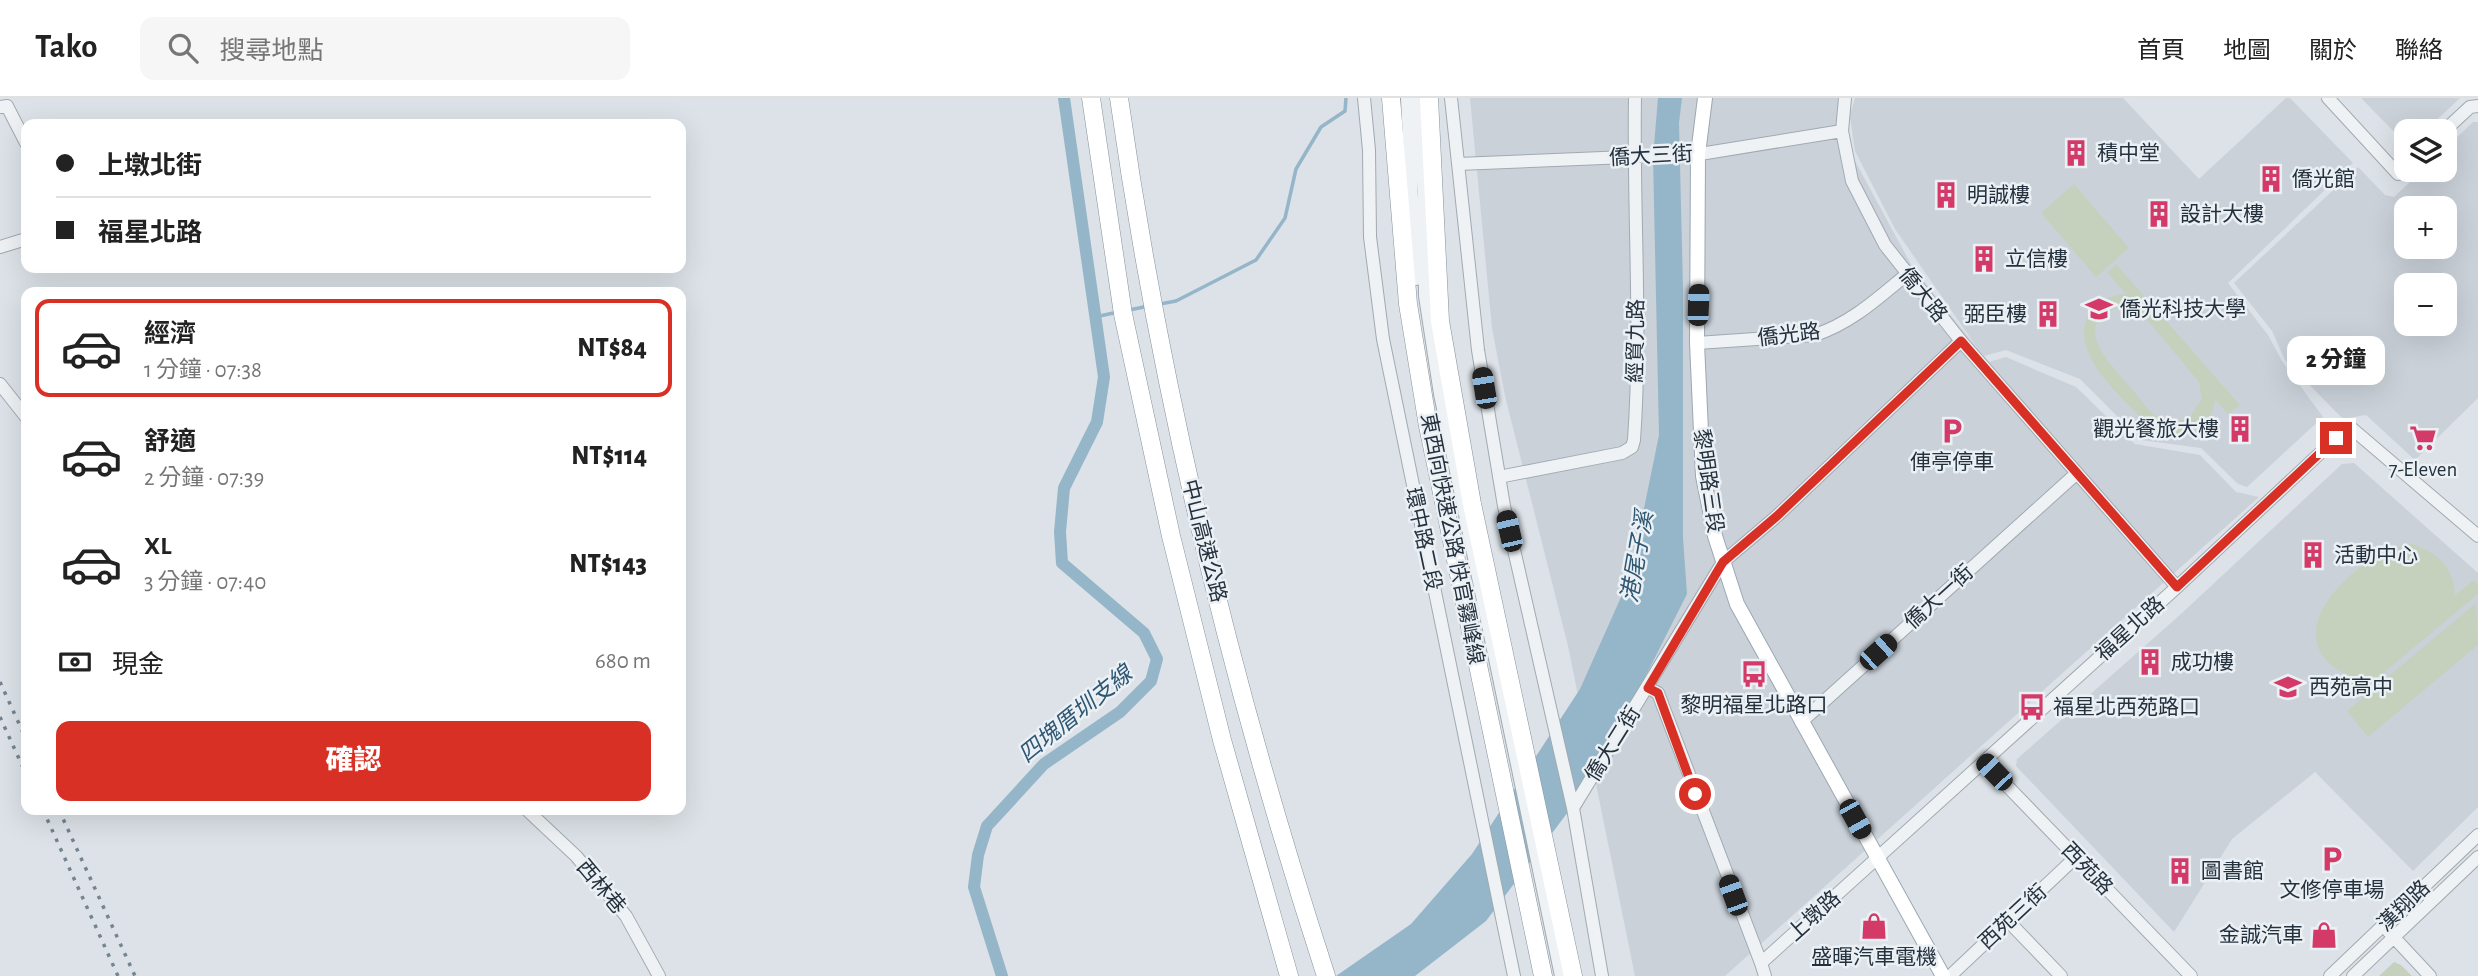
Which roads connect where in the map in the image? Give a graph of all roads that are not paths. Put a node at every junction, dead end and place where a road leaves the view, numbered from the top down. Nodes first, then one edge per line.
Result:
1 (1091, 98) edge
2 (1119, 98) edge
3 (1364, 98) edge
4 (1391, 98) edge
5 (1407, 98) edge
6 (1416, 98) edge
7 (1429, 98) edge
8 (1451, 98) edge
9 (1635, 98) edge
10 (1705, 98) edge
11 (1845, 98) edge
12 (2328, 98) edge
13 (2478, 106) edge
14 (0, 107) edge
15 (2457, 119) edge
16 (1842, 131) junction
17 (21, 134) edge
18 (1698, 154) junction
19 (1639, 158) junction
20 (1458, 164) junction
21 (2394, 170) edge
22 (21, 241) edge
23 (0, 247) edge
24 (1906, 275) junction
25 (1961, 341) junction
26 (1697, 343) junction
27 (0, 384) edge
28 (21, 411) edge
29 (2077, 472) junction
30 (1499, 477) junction
31 (2476, 532) edge
32 (1723, 562) junction
33 (2177, 587) junction
34 (1648, 688) junction
35 (1801, 722) junction
36 (1984, 762) junction
37 (1573, 808) junction
38 (532, 815) edge
39 (2478, 835) edge
40 (2076, 857) junction
41 (2478, 857) edge
42 (1877, 860) junction
43 (2009, 922) junction
44 (2383, 926) junction
45 (2393, 938) junction
46 (1324, 969) edge
47 (1763, 970) edge
48 (659, 976) edge
49 (1289, 976) edge
50 (1514, 976) edge
51 (1543, 976) edge
52 (1553, 976) edge
53 (1561, 976) edge
54 (1573, 976) edge
55 (1602, 976) edge
56 (1942, 976) edge
57 (1950, 976) edge
58 (2062, 976) edge
59 (2190, 976) edge
60 (2330, 976) edge
61 (2353, 976) edge
62 (2430, 976) edge

1 - 49 highway, 中山高速公路
2 - 46 highway, 中山高速公路
3 - 50 street, 環中路二段
4 - 51 highway, 東西向快速公路 快官霧峰線
5 - 52 street, 環中路二段
6 - 53 street
7 - 54 highway, 東西向快速公路 快官霧峰線
8 - 20 street
9 - 19 street, 經貿九路
10 - 18 main road, 黎明路三段
11 - 16 street, 僑大路
12 - 21 street
13 - 15 street
14 - 17 street
16 - 18 street, 僑大三街
16 - 24 street, 僑大路
18 - 19 street, 僑大三街
18 - 26 main road, 黎明路三段
19 - 20 street, 僑大三街
19 - 30 street, 經貿九路
20 - 30 street
22 - 23 street
24 - 25 street, 僑大路
24 - 26 street, 僑光路
25 - 29 street, 僑大路
25 - 32 street, 僑大二街
26 - 32 main road, 黎明路三段
27 - 28 street
29 - 33 street, 僑大路
29 - 35 street, 僑大一街
30 - 37 street
31 - 33 street, 福星北路
32 - 34 street, 僑大二街
32 - 35 main road, 黎明路三段
33 - 36 street, 福星北路
34 - 37 street, 僑大二街
34 - 47 street
35 - 42 main road, 黎明路三段
36 - 40 street, 西苑路
36 - 42 street, 福星北路
37 - 55 street
38 - 48 street, 西林巷
39 - 44 street, 漢翔路
40 - 43 street, 西苑三街
40 - 59 street, 西苑路
41 - 45 street, 漢翔路
42 - 47 street, 上墩路
42 - 56 main road, 黎明路三段
43 - 57 street, 西苑三街
43 - 58 street
44 - 45 street
44 - 60 street, 漢翔路
45 - 61 street, 漢翔路
45 - 62 street

